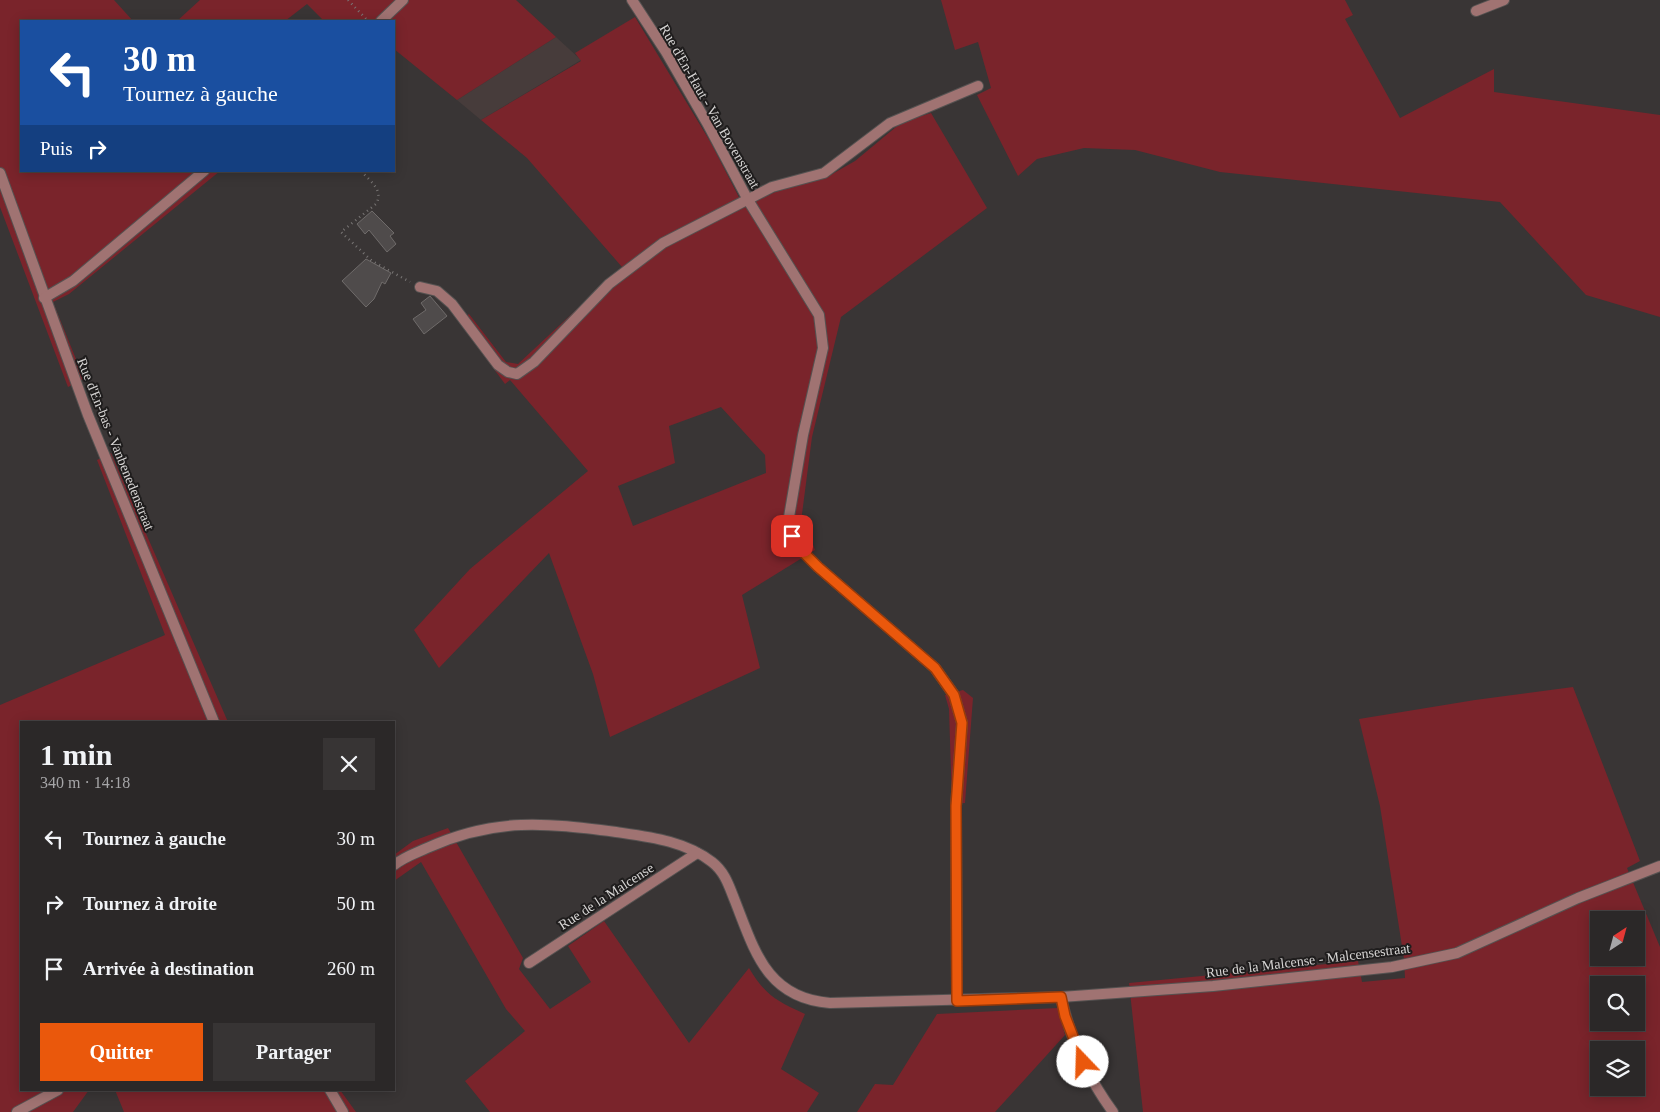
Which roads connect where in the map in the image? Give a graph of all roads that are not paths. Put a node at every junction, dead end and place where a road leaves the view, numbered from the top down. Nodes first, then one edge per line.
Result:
1 (403, 0) edge
2 (632, 0) edge
3 (1504, 0) edge
4 (1476, 11) dead end
5 (382, 20) edge
6 (978, 86) dead end
7 (203, 172) edge
8 (0, 173) edge
9 (748, 200) junction
10 (420, 287) road end
11 (44, 298) junction
12 (214, 721) edge
13 (697, 852) junction
14 (395, 864) edge
15 (1660, 866) edge
16 (529, 963) dead end
17 (1061, 997) junction
18 (957, 1001) junction
19 (56, 1091) edge
20 (331, 1091) edge
21 (17, 1112) edge
22 (343, 1112) edge
23 (1113, 1112) edge

1 - 5 street
2 - 9 street, Rue d'En-Haut - Van Bovenstraat
3 - 4 street
6 - 9 street, Rue d'En-Haut - Van Bovenstraat
7 - 11 street
8 - 11 street, Rue d'En-bas - Vanbenedenstraat
9 - 10 street, Rue d'En-Haut - Van Bovenstraat
9 - 18 street, Rue d'En-Haut - Van Bovenstraat
11 - 12 street, Rue d'En-bas - Vanbenedenstraat
13 - 14 street, Rue de la Malcense - Malcensestraat
13 - 16 street, Rue de la Malcense
13 - 18 street, Rue de la Malcense - Malcensestraat
15 - 17 street, Rue de la Malcense - Malcensestraat
17 - 18 street, Rue de la Malcense - Malcensestraat
17 - 23 street
19 - 21 street
20 - 22 street

